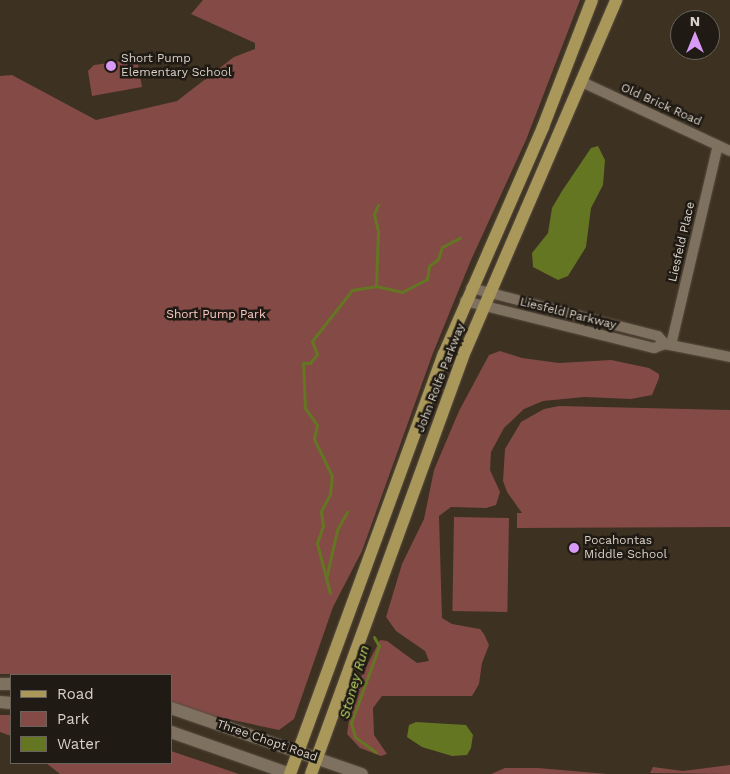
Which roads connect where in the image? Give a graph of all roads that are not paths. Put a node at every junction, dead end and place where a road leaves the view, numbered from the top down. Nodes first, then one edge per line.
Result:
1 (592, 0) edge
2 (616, 0) edge
3 (582, 82) junction
4 (718, 145) junction
5 (730, 151) edge
6 (471, 288) junction
7 (490, 293) junction
8 (465, 301) junction
9 (484, 306) junction
10 (668, 345) junction
11 (730, 357) edge
12 (172, 708) edge
13 (172, 732) edge
14 (299, 753) junction
15 (316, 758) junction
16 (290, 774) edge
17 (310, 774) edge
18 (362, 774) edge

1 - 6 main road, John Rolfe Parkway
2 - 3 main road, John Rolfe Parkway
3 - 4 street, Old Brick Road
3 - 7 main road, John Rolfe Parkway
4 - 5 street, Old Brick Road
4 - 10 street, Liesfeld Place
6 - 7 street, Liesfeld Parkway
6 - 8 main road, John Rolfe Parkway
7 - 9 main road, John Rolfe Parkway
7 - 10 street, Liesfeld Parkway
8 - 9 street, Liesfeld Parkway
8 - 14 main road, John Rolfe Parkway
9 - 10 street, Liesfeld Parkway
9 - 15 main road, John Rolfe Parkway
10 - 11 street, Liesfeld Parkway
12 - 14 main road, Three Chopt Road
13 - 16 main road, Three Chopt Road
14 - 15 main road, Three Chopt Road
14 - 16 main road, John Rolfe Parkway
15 - 17 main road, John Rolfe Parkway
15 - 18 main road, Three Chopt Road

